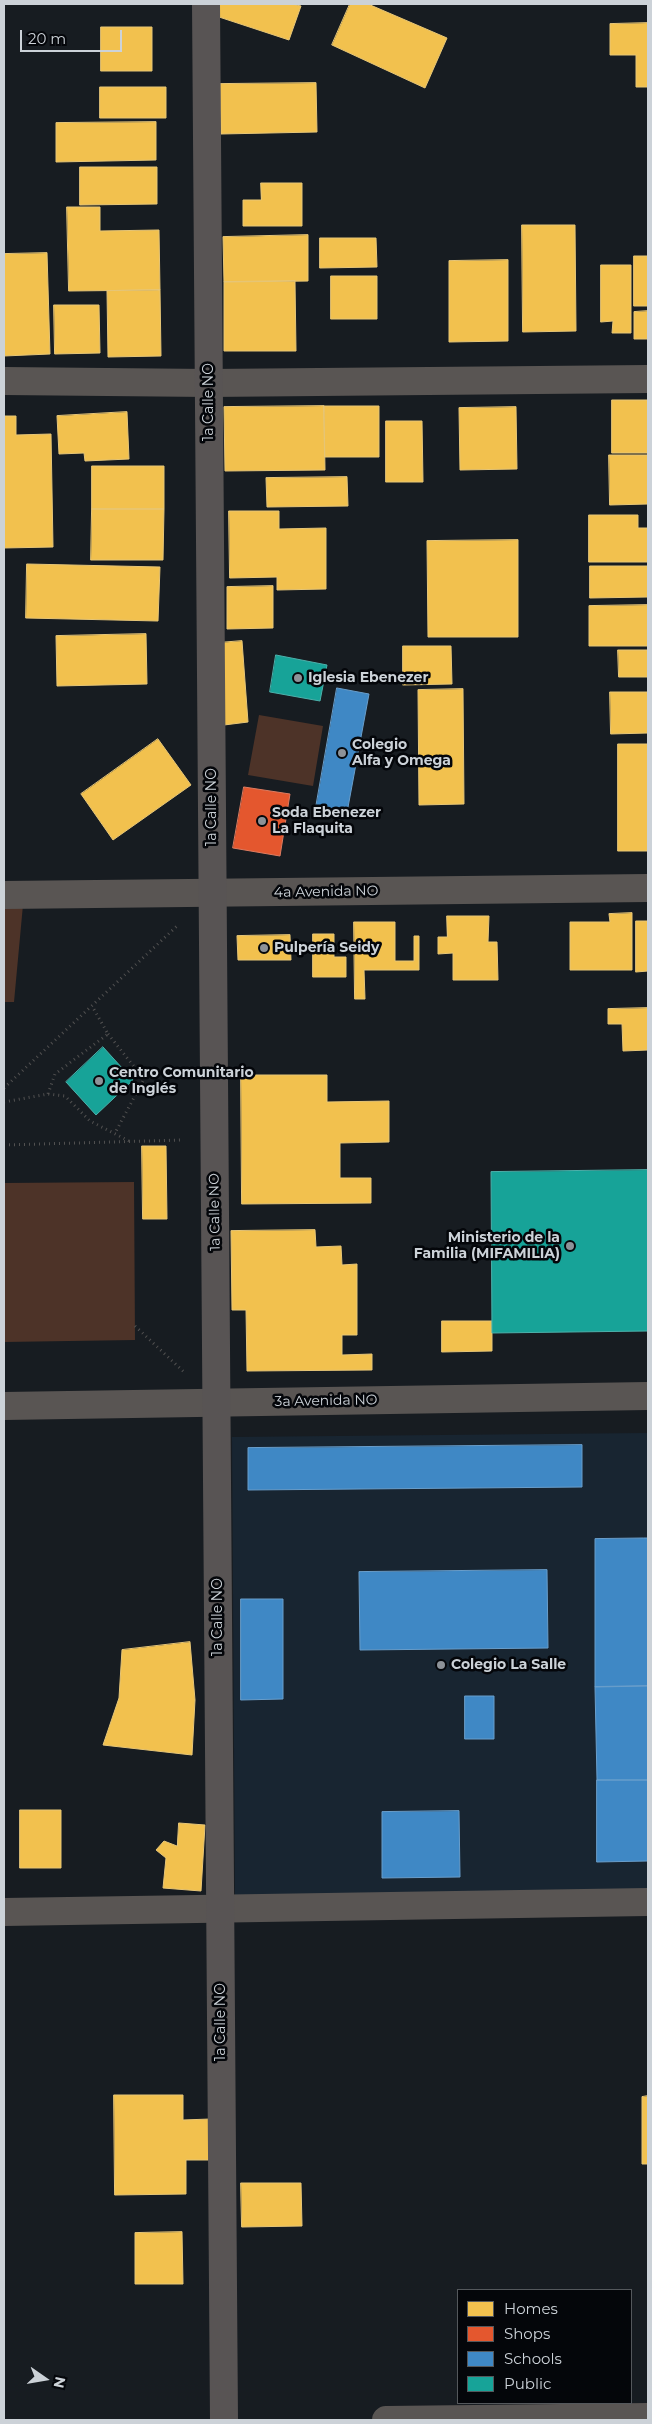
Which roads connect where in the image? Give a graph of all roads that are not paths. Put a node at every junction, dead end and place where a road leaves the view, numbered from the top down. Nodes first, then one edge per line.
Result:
1 (206, 4) edge
2 (648, 379) edge
3 (4, 381) edge
4 (209, 383) junction
5 (648, 888) edge
6 (212, 893) junction
7 (4, 895) edge
8 (648, 1396) edge
9 (217, 1403) junction
10 (4, 1406) edge
11 (648, 1902) edge
12 (220, 1909) junction
13 (4, 1912) edge
14 (648, 2417) edge
15 (224, 2420) edge
16 (386, 2420) edge

1 - 4 highway, 1a Calle NO
2 - 4 street
3 - 4 street
4 - 6 highway, 1a Calle NO
5 - 6 street, 4a Avenida NO
6 - 7 street, 4a Avenida NO
6 - 9 highway, 1a Calle NO
8 - 9 street, 3a Avenida NO
9 - 10 street, 3a Avenida NO
9 - 12 highway, 1a Calle NO
11 - 12 street
12 - 13 street
12 - 15 highway, 1a Calle NO
14 - 16 street

